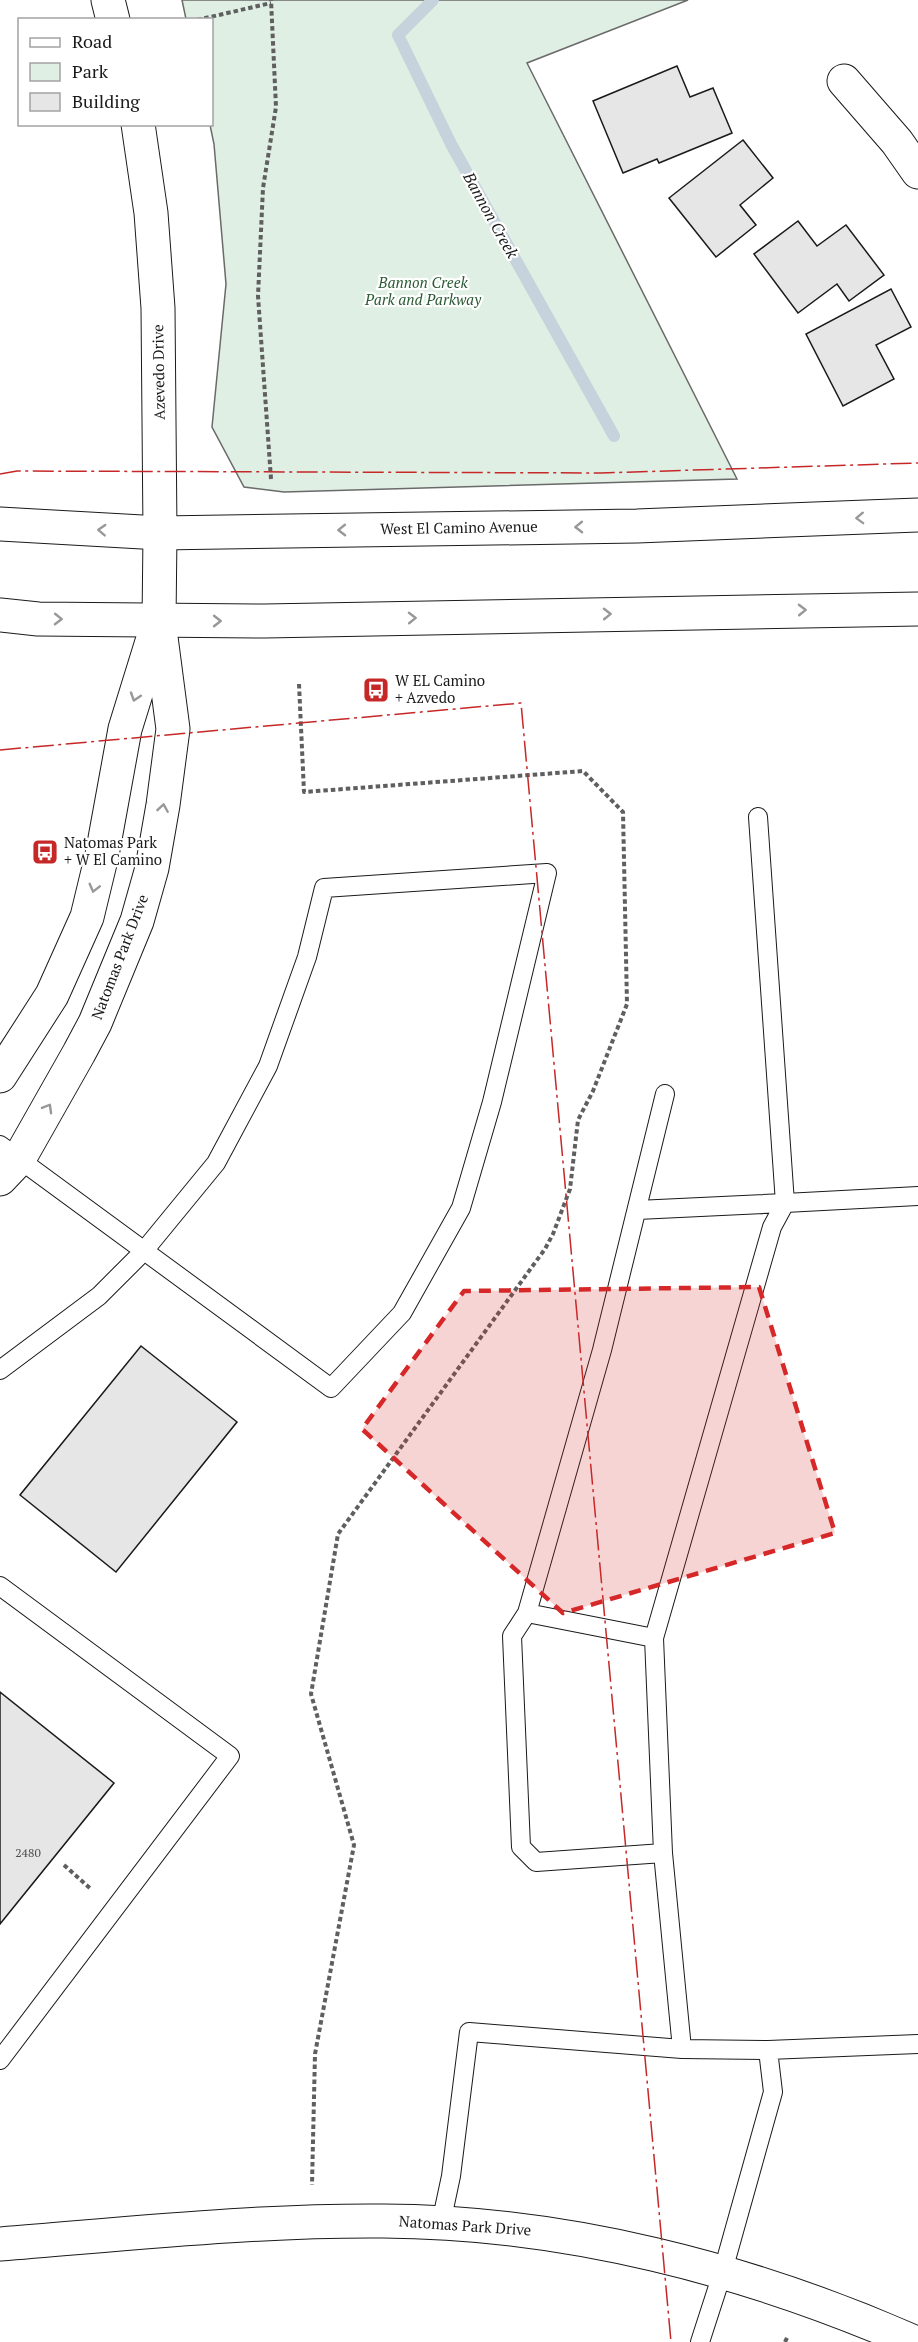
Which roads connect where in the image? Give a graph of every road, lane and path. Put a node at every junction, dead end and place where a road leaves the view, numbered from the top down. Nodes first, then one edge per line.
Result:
1 (108, 0) edge
2 (271, 1) edge
3 (112, 18) edge
4 (205, 18) edge
5 (844, 81) dead end
6 (138, 126) edge
7 (918, 172) edge
8 (271, 479) dead end
9 (918, 515) edge
10 (0, 524) edge
11 (160, 533) junction
12 (918, 609) edge
13 (0, 615) edge
14 (159, 621) junction
15 (299, 684) dead end
16 (758, 817) dead end
17 (0, 1076) edge
18 (665, 1094) dead end
19 (6, 1161) edge
20 (918, 1196) edge
21 (785, 1203) junction
22 (637, 1210) junction
23 (143, 1252) junction
24 (0, 1370) edge
25 (0, 1586) edge
26 (527, 1613) junction
27 (654, 1638) junction
28 (663, 1853) junction
29 (64, 1865) dead end
30 (100, 1896) dead end
31 (918, 2044) edge
32 (682, 2049) junction
33 (768, 2050) junction
34 (0, 2060) edge
35 (313, 2222) junction
36 (441, 2223) junction
37 (0, 2244) edge
38 (722, 2274) junction
39 (788, 2336) dead end
40 (700, 2342) edge
41 (785, 2342) edge
42 (914, 2342) edge

1 - 3 street
2 - 4 path
2 - 8 path
5 - 7 street
6 - 11 street, Azevedo Drive
9 -> 11 street, West El Camino Avenue
11 -> 10 street, West El Camino Avenue
11 - 14 street, Azevedo Drive
14 -> 12 street
13 -> 14 street
14 -> 17 street
19 -> 14 street, Natomas Park Drive
15 - 35 path
16 - 21 lane
18 - 22 lane
19 - 23 lane
20 - 21 lane
21 - 22 lane
21 - 27 lane
22 - 26 lane
23 - 23 lane
23 - 24 lane
25 - 34 lane
26 - 27 lane
26 - 28 lane
27 - 28 lane
28 - 32 lane
29 - 30 path
31 - 33 lane
32 - 33 lane
32 - 36 lane
33 - 38 lane
35 - 36 street, Natomas Park Drive
35 - 37 street, Natomas Park Drive
36 - 38 street, Natomas Park Drive
38 - 40 lane
38 - 42 street, Natomas Park Drive
39 - 41 path

